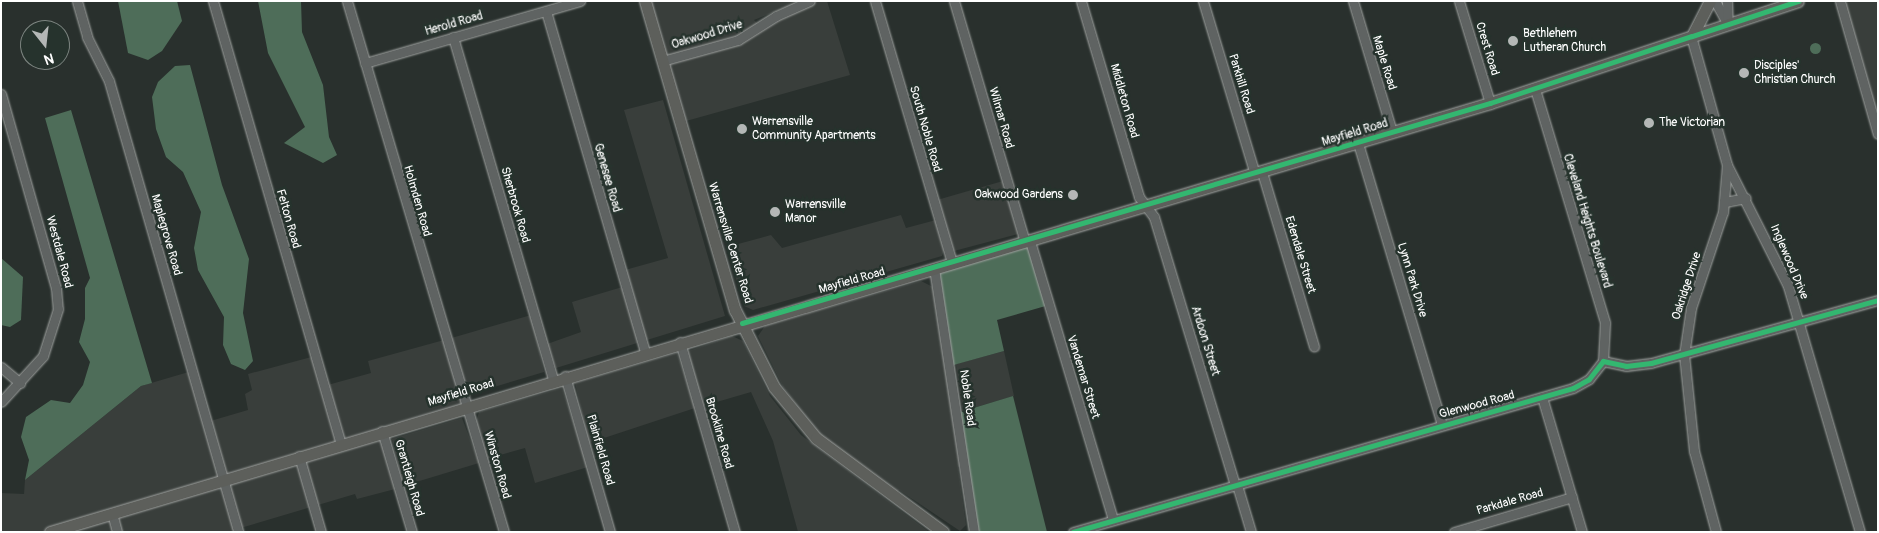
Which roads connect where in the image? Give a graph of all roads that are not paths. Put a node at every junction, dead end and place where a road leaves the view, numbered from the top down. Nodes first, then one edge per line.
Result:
1 (77, 1) edge
2 (213, 1) edge
3 (348, 1) edge
4 (580, 1) edge
5 (645, 1) edge
6 (810, 1) edge
7 (875, 1) edge
8 (954, 1) edge
9 (1081, 1) edge
10 (1203, 1) edge
11 (1353, 1) edge
12 (1459, 1) edge
13 (1710, 1) edge
14 (1715, 1) edge
15 (1727, 1) edge
16 (1798, 1) edge
17 (1840, 1) edge
18 (546, 11) junction
19 (1728, 24) junction
20 (1691, 36) junction
21 (454, 38) junction
22 (662, 61) junction
23 (365, 63) junction
24 (1536, 89) junction
25 (1, 94) edge
26 (1490, 103) junction
27 (1392, 132) junction
28 (1878, 134) edge
29 (1358, 143) junction
30 (1728, 165) junction
31 (1258, 173) junction
32 (1746, 198) junction
33 (1725, 202) junction
34 (1146, 206) junction
35 (1027, 242) junction
36 (952, 263) junction
37 (934, 268) junction
38 (1878, 300) edge
39 (1800, 322) junction
40 (742, 323) junction
41 (680, 342) junction
42 (1314, 346) dead end
43 (645, 352) junction
44 (1684, 355) junction
45 (1603, 361) junction
46 (1, 367) edge
47 (565, 376) junction
48 (553, 380) junction
49 (20, 382) junction
50 (1542, 397) junction
51 (1, 402) edge
52 (464, 407) junction
53 (1442, 424) junction
54 (382, 431) junction
55 (341, 444) junction
56 (299, 456) junction
57 (223, 479) junction
58 (1236, 485) junction
59 (1572, 497) junction
60 (112, 513) junction
61 (1113, 520) junction
62 (973, 527) edge
63 (50, 532) edge
64 (117, 532) edge
65 (238, 532) edge
66 (321, 532) edge
67 (412, 532) edge
68 (504, 532) edge
69 (610, 532) edge
70 (735, 532) edge
71 (943, 532) edge
72 (965, 532) edge
73 (1073, 532) edge
74 (1251, 532) edge
75 (1454, 532) edge
76 (1582, 532) edge
77 (1716, 532) edge
78 (1860, 532) edge

1 - 57 street, Maplegrove Road
2 - 55 street, Felton Road
3 - 23 street, Holmden Road
4 - 18 street, Herold Road
5 - 22 main road, Warrensville Center Road
6 - 22 street, Oakwood Drive
7 - 36 street, South Noble Road
8 - 35 street, Wilmar Road
9 - 34 street, Middleton Road
10 - 31 street, Parkhill Road
11 - 27 street, Maple Road
12 - 26 street, Crest Road
13 - 20 main road
14 - 19 street
15 - 19 street
16 - 19 main road, Mayfield Road
17 - 28 street
18 - 21 street, Herold Road
18 - 43 street, Genesee Road
19 - 20 main road, Mayfield Road
20 - 24 main road, Mayfield Road
20 - 30 street, Inglewood Drive
21 - 23 street, Herold Road
21 - 48 street, Sherbrook Road
22 - 40 main road, Warrensville Center Road
23 - 52 street, Holmden Road
24 - 26 main road, Mayfield Road
24 - 45 street, Cleveland Heights Boulevard
25 - 49 street, Westdale Road
26 - 27 main road, Mayfield Road
27 - 29 main road, Mayfield Road
29 - 31 main road, Mayfield Road
29 - 53 street, Lynn Park Drive
30 - 32 street, Inglewood Drive
30 - 33 street, Oakridge Drive
31 - 34 main road, Mayfield Road
31 - 42 street, Edendale Street
32 - 33 street
32 - 39 street, Inglewood Drive
33 - 44 street, Oakridge Drive
34 - 35 main road, Mayfield Road
34 - 58 street, Ardoon Street
35 - 36 main road, Mayfield Road
35 - 61 street, Vandemar Street
36 - 37 main road, Mayfield Road
37 - 40 main road, Mayfield Road
37 - 62 street, Noble Road
38 - 39 street
39 - 44 street
39 - 78 street, Inglewood Drive
40 - 41 main road, Mayfield Road
40 - 71 main road, Warrensville Center Road
41 - 43 main road, Mayfield Road
41 - 70 street, Brookline Road
43 - 47 main road, Mayfield Road
44 - 45 street
44 - 77 street, Oakridge Drive
45 - 50 street, Glenwood Road
46 - 49 street
47 - 48 main road, Mayfield Road
47 - 69 street, Plainfield Road
48 - 52 main road, Mayfield Road
49 - 51 street, Westdale Road
50 - 53 street, Glenwood Road
50 - 59 street
52 - 54 main road, Mayfield Road
52 - 68 street, Winston Road
53 - 58 street, Glenwood Road
54 - 55 main road, Mayfield Road
54 - 67 street, Grantleigh Road
55 - 56 main road, Mayfield Road
56 - 57 main road, Mayfield Road
56 - 66 street
57 - 60 main road, Mayfield Road
57 - 65 street, Maplegrove Road
58 - 61 street, Glenwood Road
58 - 74 street, Ardoon Street
59 - 75 street, Parkdale Road
59 - 76 street
60 - 63 main road, Mayfield Road
60 - 64 street
61 - 73 street, Glenwood Road
62 - 72 street

